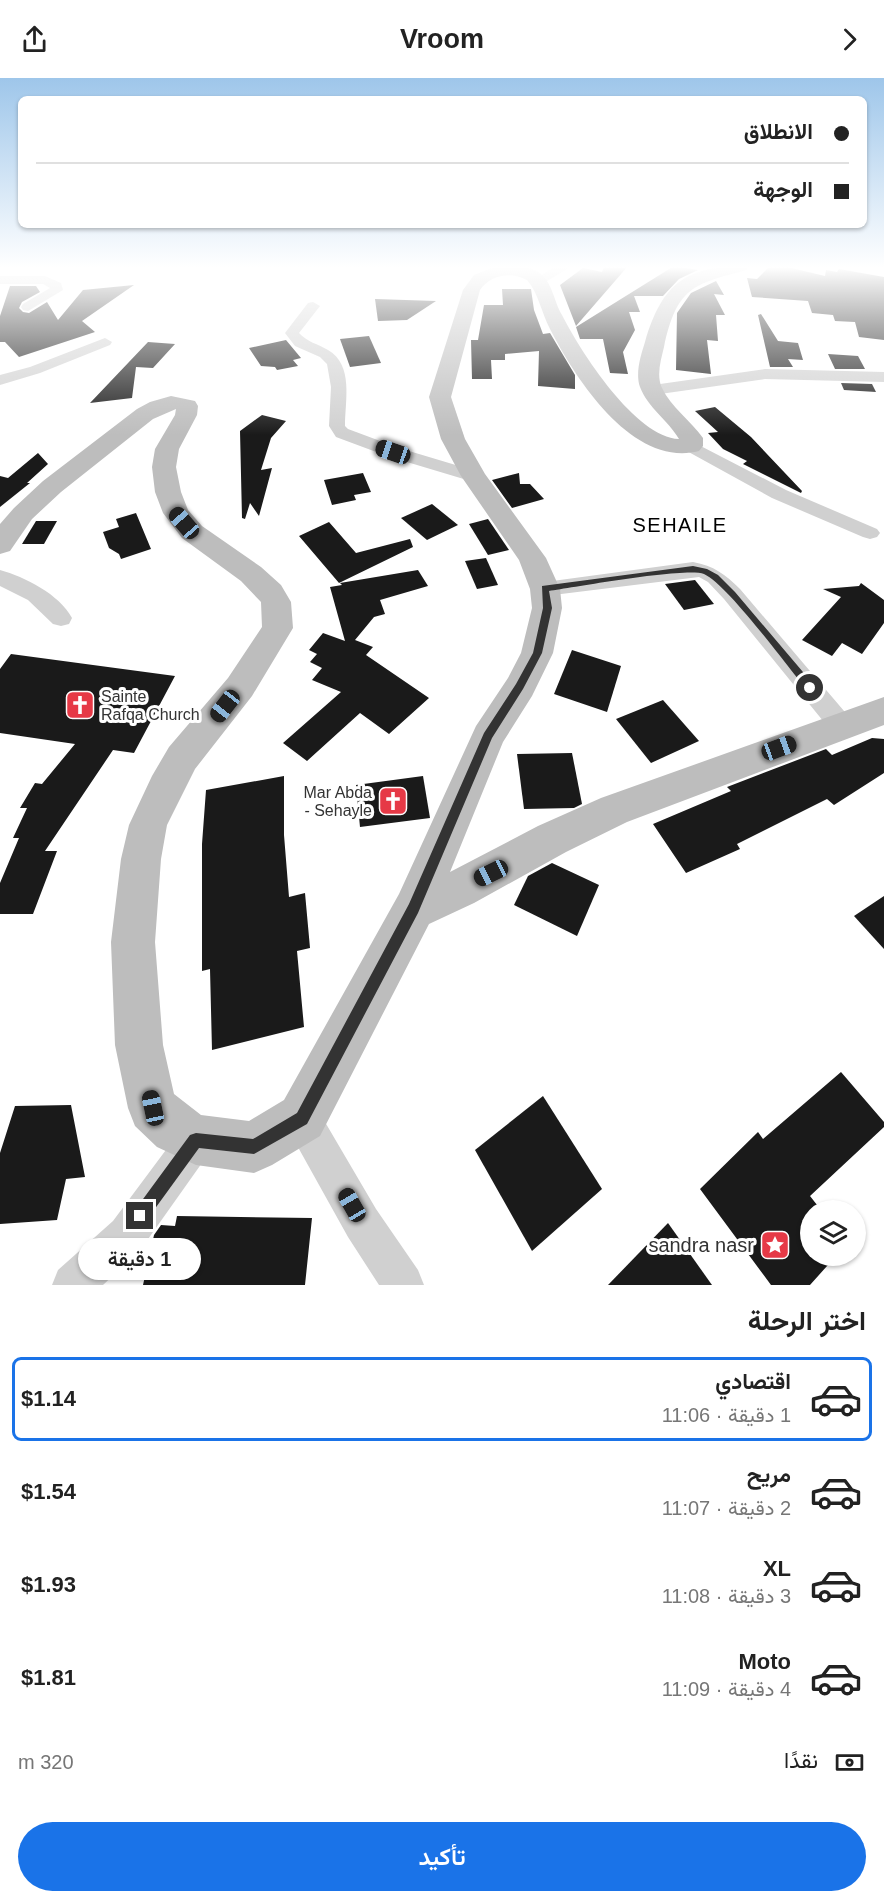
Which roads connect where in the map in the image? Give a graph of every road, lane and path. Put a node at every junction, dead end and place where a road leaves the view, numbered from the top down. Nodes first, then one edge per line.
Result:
1 (300, 322) edge
2 (461, 322) edge
3 (555, 322) edge
4 (661, 322) edge
5 (105, 342) dead end
6 (884, 377) edge
7 (0, 380) edge
8 (653, 390) junction
9 (691, 446) junction
10 (473, 476) junction
11 (870, 533) dead end
12 (0, 545) edge
13 (0, 577) edge
14 (545, 589) junction
15 (60, 618) dead end
16 (884, 711) edge
17 (841, 725) junction
18 (414, 909) junction
19 (302, 1118) junction
20 (196, 1140) junction
21 (73, 1285) edge
22 (403, 1285) edge

1 - 10 street
2 - 10 street
3 - 9 street
4 - 8 street
5 - 7 street
6 - 8 street
8 - 9 street
9 - 11 street
10 - 14 street
12 - 20 street
13 - 15 street
14 - 17 street
14 - 18 street
16 - 17 street
17 - 18 street
18 - 19 street
19 - 20 street
19 - 22 street
20 - 21 street

